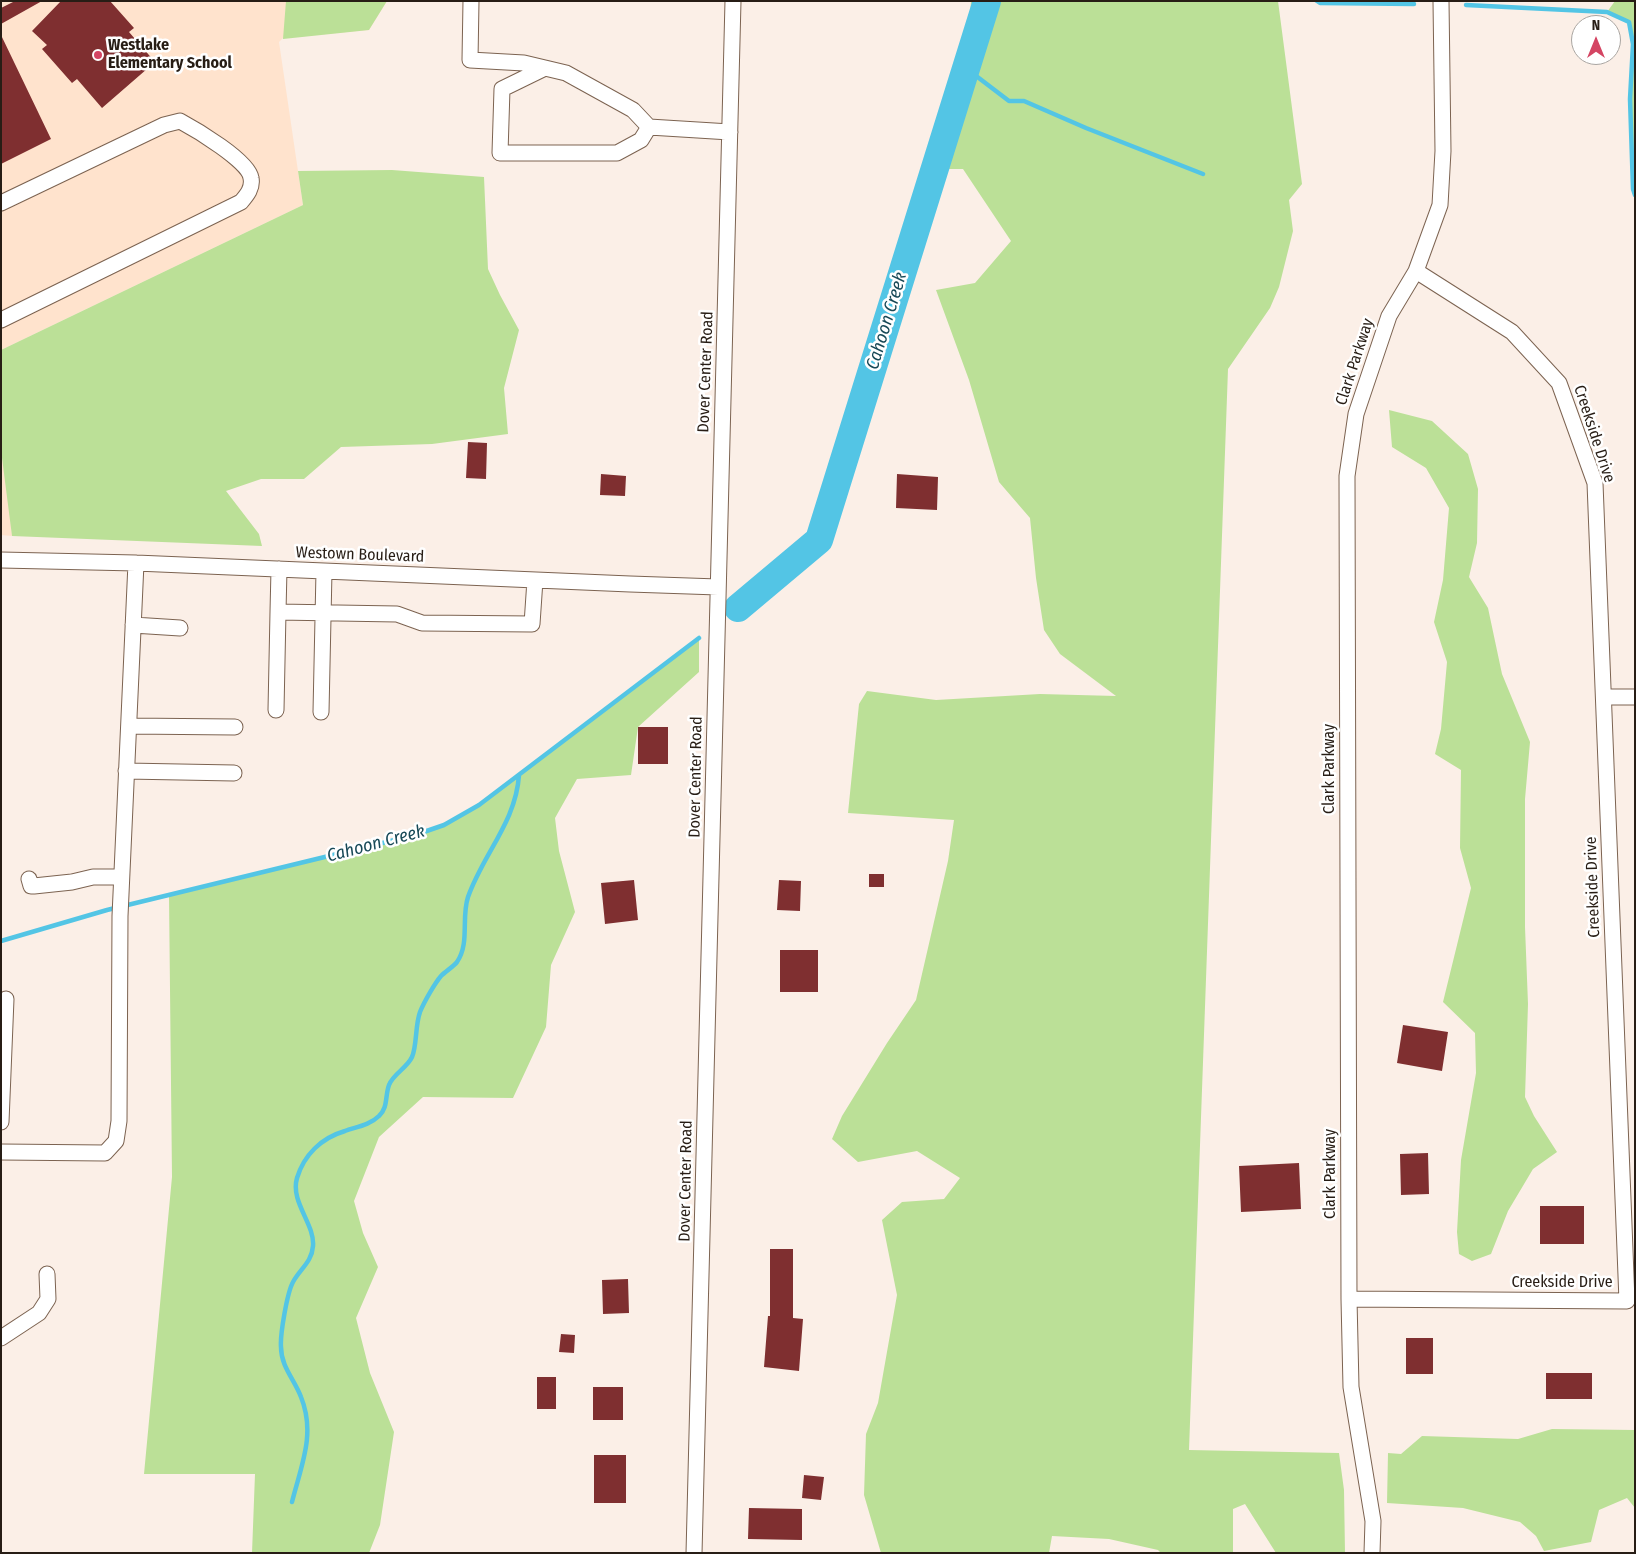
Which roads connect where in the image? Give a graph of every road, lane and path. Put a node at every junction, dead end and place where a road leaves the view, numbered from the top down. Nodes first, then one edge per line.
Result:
1 (471, 1) edge
2 (734, 1) edge
3 (1441, 1) edge
4 (545, 68) junction
5 (650, 127) junction
6 (730, 132) junction
7 (1, 203) edge
8 (1416, 271) junction
9 (1, 320) edge
10 (1, 560) edge
11 (136, 563) junction
12 (279, 569) junction
13 (324, 571) junction
14 (535, 580) junction
15 (718, 586) junction
16 (278, 612) junction
17 (322, 613) junction
18 (133, 625) junction
19 (180, 628) dead end
20 (1604, 697) junction
21 (1635, 697) edge
22 (276, 710) dead end
23 (321, 712) dead end
24 (129, 726) junction
25 (235, 727) dead end
26 (126, 771) junction
27 (234, 773) dead end
28 (28, 879) dead end
29 (121, 884) junction
30 (6, 999) dead end
31 (1, 1122) edge
32 (1, 1152) edge
33 (47, 1274) dead end
34 (1349, 1299) junction
35 (1, 1338) edge
36 (694, 1553) edge
37 (1372, 1553) edge

1 - 4 street
2 - 6 street, Dover Center Road
3 - 8 street, Clark Parkway
4 - 5 street
4 - 5 street
5 - 6 street
6 - 15 street, Dover Center Road
7 - 9 street
8 - 20 street, Creekside Drive
8 - 34 street, Clark Parkway
10 - 11 street, Westown Boulevard
11 - 12 street, Westown Boulevard
11 - 18 street
12 - 13 street, Westown Boulevard
12 - 16 street
13 - 14 street, Westown Boulevard
13 - 17 street
14 - 15 street, Westown Boulevard
14 - 17 street
15 - 36 street, Dover Center Road
16 - 17 street
16 - 22 street
17 - 23 street
18 - 19 street
18 - 24 street
20 - 21 street
20 - 34 street, Creekside Drive
24 - 25 street
24 - 26 street
26 - 27 street
26 - 29 street
28 - 29 street
29 - 32 street
30 - 31 street
33 - 35 street
34 - 37 street, Clark Parkway

